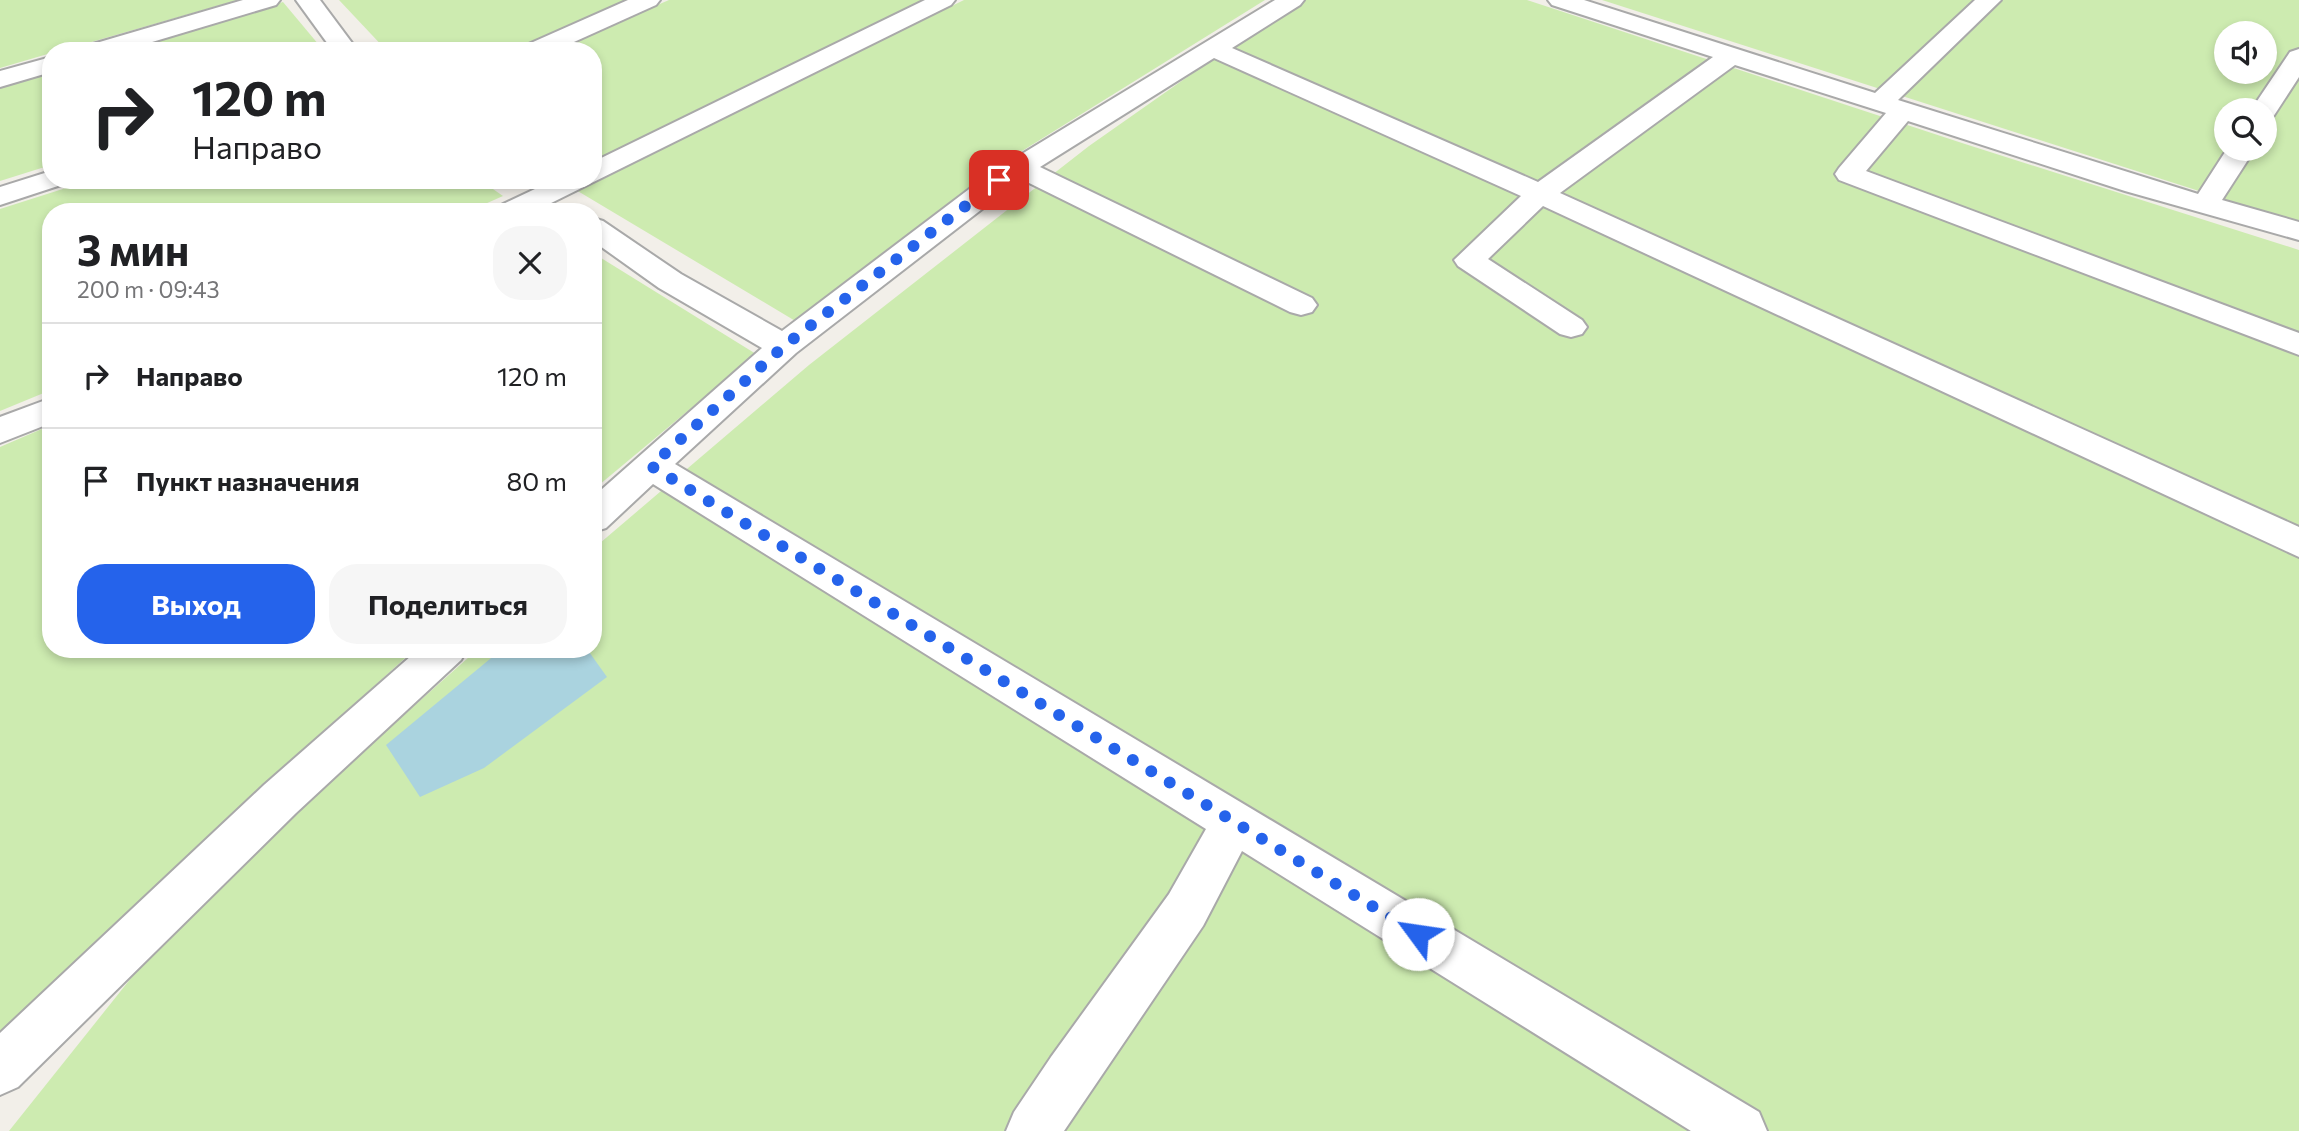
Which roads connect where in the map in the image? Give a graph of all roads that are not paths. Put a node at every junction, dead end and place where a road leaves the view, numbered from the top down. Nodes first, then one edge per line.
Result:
1 (268, 0) edge
2 (308, 0) edge
3 (648, 0) edge
4 (943, 0) edge
5 (1292, 0) edge
6 (1560, 0) edge
7 (1989, 0) edge
8 (126, 42) edge
9 (339, 42) edge
10 (553, 42) edge
11 (1212, 48) junction
12 (1732, 55) junction
13 (2299, 57) edge
14 (42, 67) edge
15 (0, 79) edge
16 (2272, 98) edge
17 (1892, 107) junction
18 (2233, 161) edge
19 (1019, 167) junction
20 (602, 169) edge
21 (42, 182) edge
22 (534, 189) edge
23 (539, 189) edge
24 (1540, 194) junction
25 (0, 196) edge
26 (519, 203) edge
27 (559, 203) edge
28 (2205, 205) junction
29 (2299, 231) edge
30 (602, 233) edge
31 (1301, 305) dead end
32 (1571, 327) dead end
33 (2299, 345) edge
34 (784, 346) junction
35 (42, 413) edge
36 (0, 431) edge
37 (651, 466) junction
38 (602, 510) edge
39 (2299, 543) edge
40 (437, 658) edge
41 (1234, 822) junction
42 (0, 1069) edge
43 (1033, 1131) edge
44 (1740, 1131) edge

1 - 8 lane
2 - 9 lane
3 - 10 lane
4 - 20 lane
5 - 11 lane
6 - 12 lane
7 - 17 lane
11 - 19 lane
11 - 24 lane
12 - 17 lane
12 - 24 lane
13 - 16 lane
14 - 15 lane
17 - 28 lane
17 - 33 lane
18 - 28 lane
19 - 31 lane
19 - 34 lane
21 - 25 lane
22 - 26 lane
23 - 27 lane
24 - 32 lane
24 - 39 lane
28 - 29 lane
30 - 34 lane
34 - 37 lane
35 - 36 lane
37 - 38 lane
37 - 41 lane
40 - 42 lane
41 - 43 lane
41 - 44 lane

